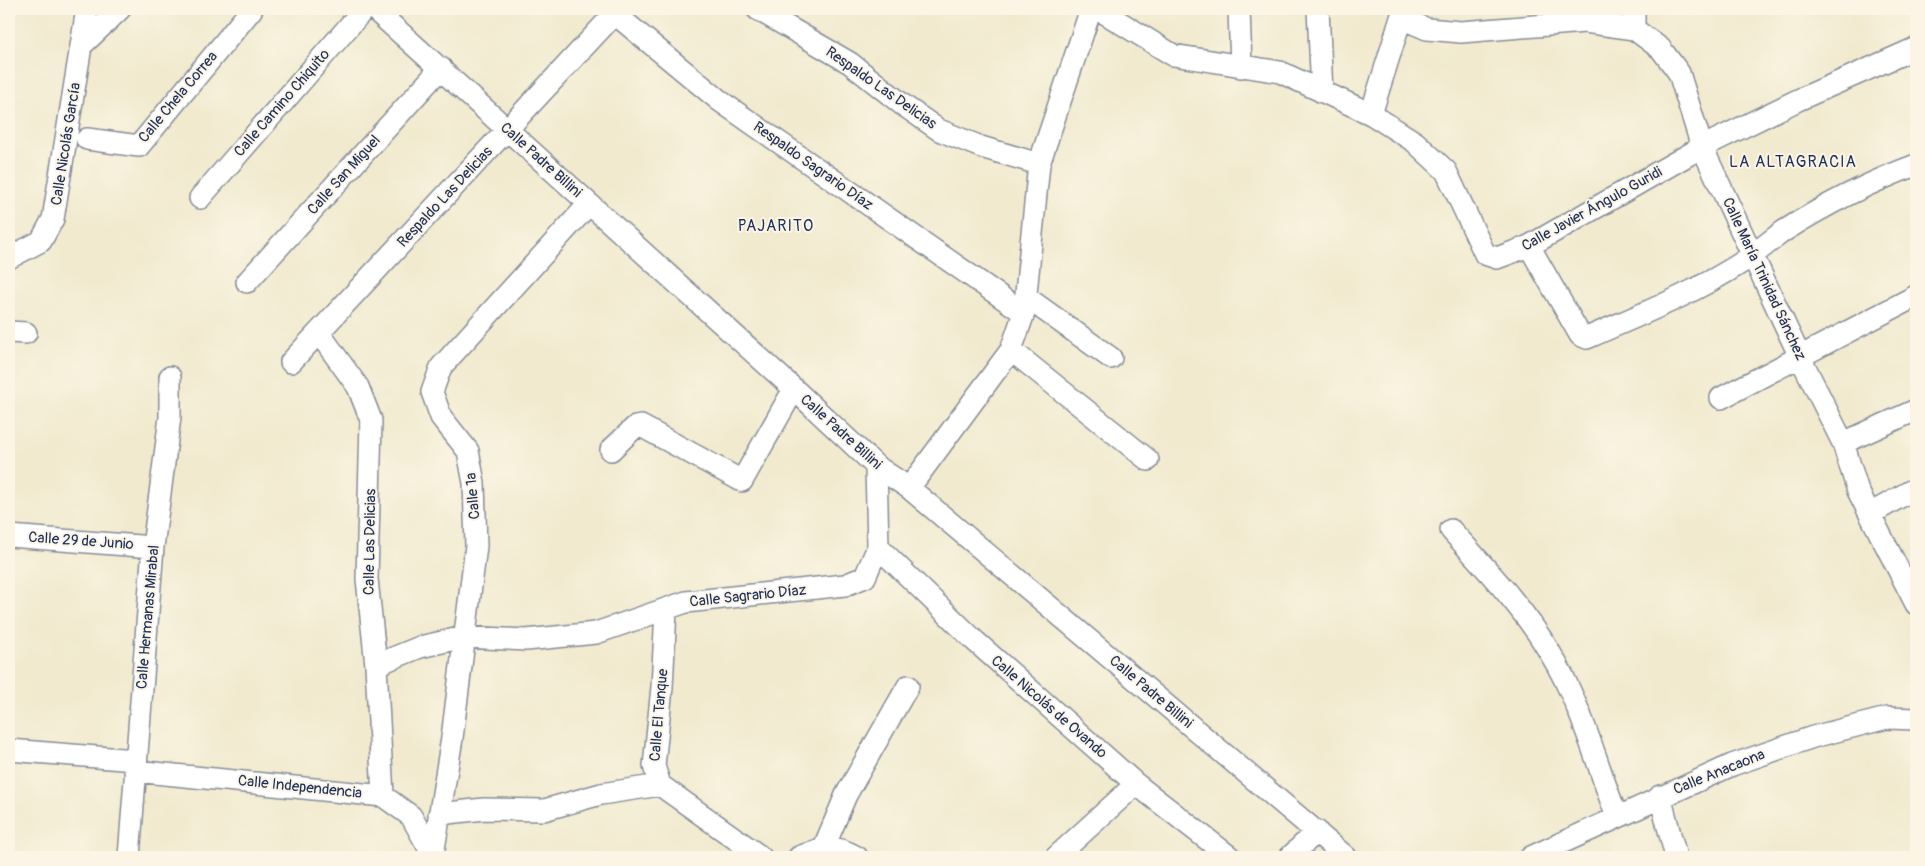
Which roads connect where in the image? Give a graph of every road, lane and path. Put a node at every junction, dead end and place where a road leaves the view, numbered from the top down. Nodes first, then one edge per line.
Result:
1 (88, 9) edge
2 (120, 9) edge
3 (252, 9) edge
4 (364, 9) edge
5 (374, 9) edge
6 (757, 9) edge
7 (1091, 9) edge
8 (1098, 9) edge
9 (1239, 9) edge
10 (1318, 9) edge
11 (1568, 9) edge
12 (614, 10) edge
13 (1402, 13) edge
14 (1636, 14) edge
15 (1585, 22) junction
16 (81, 46) junction
17 (1916, 48) edge
18 (1241, 67) junction
19 (441, 68) junction
20 (1322, 92) junction
21 (1371, 114) junction
22 (507, 129) junction
23 (87, 139) dead end
24 (1702, 147) junction
25 (1039, 164) junction
26 (1916, 165) edge
27 (200, 198) dead end
28 (589, 204) junction
29 (1529, 246) junction
30 (1754, 254) junction
31 (9, 258) edge
32 (247, 282) dead end
33 (1916, 296) edge
34 (1025, 305) junction
35 (319, 333) junction
36 (1011, 350) junction
37 (1800, 357) junction
38 (1111, 358) dead end
39 (291, 362) dead end
40 (170, 377) dead end
41 (794, 389) junction
42 (1721, 398) dead end
43 (1916, 410) edge
44 (1843, 443) junction
45 (611, 450) dead end
46 (1148, 460) dead end
47 (876, 466) junction
48 (909, 488) junction
49 (1916, 488) edge
50 (1870, 514) junction
51 (1451, 530) dead end
52 (9, 536) edge
53 (154, 547) junction
54 (878, 547) junction
55 (1916, 604) edge
56 (666, 610) junction
57 (464, 637) junction
58 (376, 665) junction
59 (908, 686) dead end
60 (1916, 719) edge
61 (9, 750) edge
62 (135, 765) junction
63 (1136, 784) junction
64 (660, 785) junction
65 (384, 796) junction
66 (1660, 796) junction
67 (440, 814) junction
68 (1617, 817) junction
69 (1317, 831) junction
70 (824, 847) junction
71 (433, 856) edge
72 (129, 857) edge
73 (761, 857) edge
74 (799, 857) edge
75 (857, 857) edge
76 (1056, 857) edge
77 (1230, 857) edge
78 (1290, 857) edge
79 (1346, 857) edge
80 (1530, 857) edge
81 (1676, 857) edge

1 - 16 street, Calle Nicolás García
2 - 16 street
3 - 23 street, Calle Chela Correa
4 - 27 street, Calle Camino Chiquito
5 - 19 street, Calle Padre Billini
6 - 25 street, Respaldo Las Delicias
7 - 25 street
8 - 18 street, Calle Javier Ángulo Guridi
9 - 18 street
10 - 20 street
11 - 15 street, Calle María Trinidad Sánchez
12 - 22 street, Respaldo Las Delicias
12 - 34 street, Respaldo Sagrario Díaz
13 - 15 street
13 - 21 street
14 - 15 street, Calle María Trinidad Sánchez
14 - 24 street, Calle María Trinidad Sánchez
16 - 31 street, Calle Nicolás García
17 - 24 street, Calle Javier Ángulo Guridi
18 - 20 street, Calle Javier Ángulo Guridi
19 - 22 street, Calle Padre Billini
19 - 32 street, Calle San Miguel
20 - 21 street, Calle Javier Ángulo Guridi
21 - 29 street, Calle Javier Ángulo Guridi
22 - 28 street, Calle Padre Billini
22 - 35 street, Respaldo Las Delicias
24 - 29 street, Calle Javier Ángulo Guridi
24 - 30 street, Calle María Trinidad Sánchez
25 - 34 street
26 - 30 street
28 - 41 street, Calle Padre Billini
28 - 57 street, Calle 1ª
29 - 30 street
30 - 37 street, Calle María Trinidad Sánchez
33 - 37 street
34 - 36 street
34 - 38 street, Respaldo Sagrario Díaz
35 - 39 street, Respaldo Las Delicias
35 - 58 street, Calle Las Delicias
36 - 46 street
36 - 48 street
37 - 42 street
37 - 44 street, Calle María Trinidad Sánchez
40 - 53 street, Calle Hermanas Mirabal
41 - 45 street
41 - 47 street, Calle Padre Billini
43 - 44 street
44 - 50 street, Calle María Trinidad Sánchez
47 - 48 street, Calle Padre Billini
47 - 54 street, Calle Sagrario Díaz
48 - 69 street, Calle Padre Billini
49 - 50 street
50 - 55 street, Calle María Trinidad Sánchez
51 - 68 street
52 - 53 street, Calle 29 de Junio
53 - 62 street, Calle Hermanas Mirabal
54 - 56 street, Calle Sagrario Díaz
54 - 63 street, Calle Nicolás de Ovando
56 - 57 street, Calle Sagrario Díaz
56 - 64 street, Calle El Tanque
57 - 58 street, Calle Sagrario Díaz
57 - 67 street, Calle 1ª
58 - 65 street, Calle Las Delicias
59 - 70 street
60 - 66 street, Calle Anacaona
61 - 62 street, Calle Independencia
62 - 65 street, Calle Independencia
62 - 72 street, Calle Hermanas Mirabal
63 - 76 street
63 - 77 street, Calle Nicolás de Ovando
64 - 67 street
64 - 73 street
65 - 71 street, Calle Independencia
66 - 68 street, Calle Anacaona
66 - 81 street
67 - 71 street, Calle 1ª
68 - 80 street, Calle Anacaona
69 - 78 street
69 - 79 street, Calle Padre Billini
70 - 74 street
70 - 75 street

